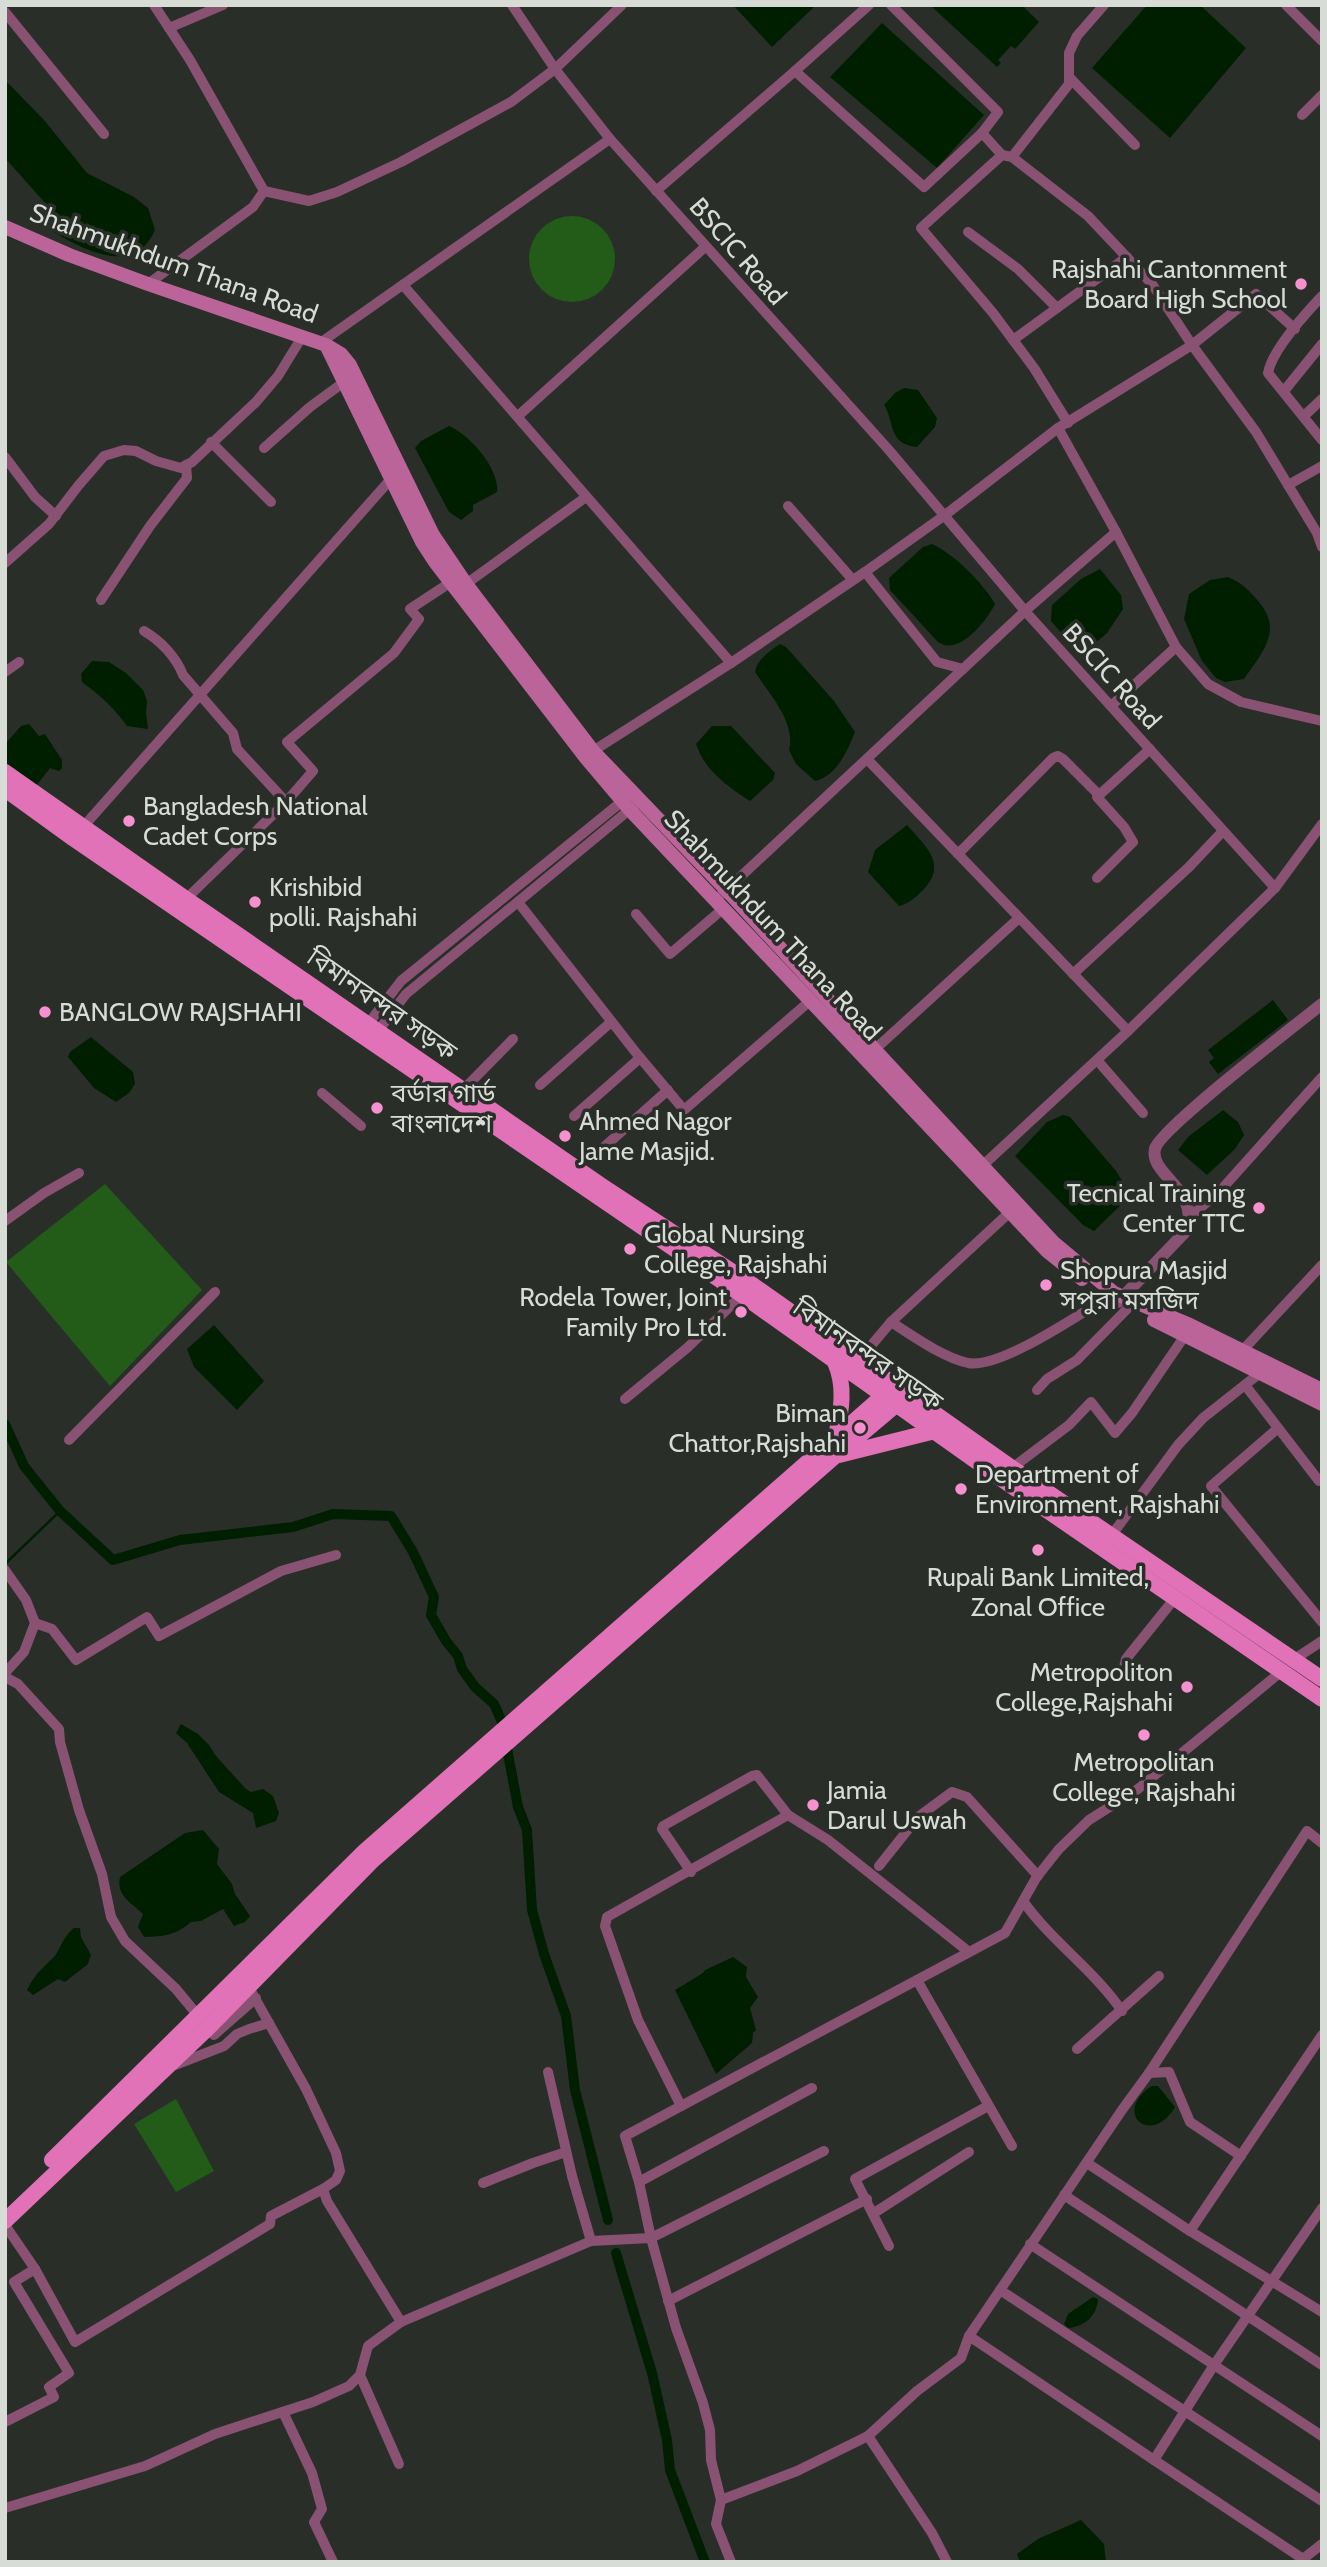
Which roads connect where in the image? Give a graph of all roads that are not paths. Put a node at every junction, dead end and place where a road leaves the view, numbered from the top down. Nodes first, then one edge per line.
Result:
1 (154, 5) edge
2 (223, 5) edge
3 (512, 5) edge
4 (622, 5) edge
5 (869, 5) edge
6 (891, 5) edge
7 (1104, 5) edge
8 (1286, 5) edge
9 (5, 12) edge
10 (169, 28) junction
11 (1322, 41) edge
12 (555, 69) junction
13 (795, 71) junction
14 (1069, 77) junction
15 (1322, 95) edge
16 (1302, 115) dead end
17 (982, 133) junction
18 (104, 134) dead end
19 (610, 139) junction
20 (1135, 145) dead end
21 (1007, 156) junction
22 (264, 191) junction
23 (656, 191) junction
24 (5, 227) edge
25 (968, 232) dead end
26 (705, 247) junction
27 (1127, 257) junction
28 (148, 284) junction
29 (403, 285) junction
30 (1322, 296) edge
31 (1057, 308) junction
32 (1295, 329) junction
33 (302, 337) junction
34 (1013, 340) junction
35 (323, 344) junction
36 (1322, 344) edge
37 (1192, 345) junction
38 (344, 382) junction
39 (1283, 391) junction
40 (1322, 399) edge
41 (518, 416) junction
42 (1304, 416) junction
43 (1063, 425) junction
44 (1322, 440) edge
45 (211, 442) junction
46 (264, 448) dead end
47 (5, 457) edge
48 (186, 465) junction
49 (1322, 466) edge
50 (390, 480) junction
51 (1288, 485) junction
52 (586, 497) junction
53 (271, 502) dead end
54 (788, 506) dead end
55 (945, 515) junction
56 (56, 516) junction
57 (1116, 532) junction
58 (1322, 547) edge
59 (5, 563) edge
60 (865, 572) junction
61 (852, 579) junction
62 (459, 583) junction
63 (101, 600) dead end
64 (1025, 611) junction
65 (144, 631) dead end
66 (1176, 647) junction
67 (19, 662) dead end
68 (731, 663) junction
69 (963, 669) junction
70 (5, 672) edge
71 (200, 694) junction
72 (1111, 706) junction
73 (1322, 721) edge
74 (1150, 749) junction
75 (593, 751) junction
76 (867, 759) junction
77 (5, 772) edge
78 (5, 789) edge
79 (1099, 795) junction
80 (286, 802) junction
81 (631, 802) junction
82 (1322, 824) edge
83 (83, 827) junction
84 (1223, 831) junction
85 (958, 854) junction
86 (1097, 878) dead end
87 (1275, 888) junction
88 (186, 899) junction
89 (722, 899) junction
90 (518, 902) junction
91 (636, 914) dead end
92 (1019, 918) junction
93 (1073, 974) junction
94 (307, 990) junction
95 (811, 1000) junction
96 (1322, 1004) edge
97 (611, 1022) junction
98 (373, 1028) junction
99 (1128, 1031) junction
100 (513, 1039) dead end
101 (870, 1054) junction
102 (640, 1058) junction
103 (1097, 1060) junction
104 (1322, 1077) edge
105 (540, 1085) dead end
106 (463, 1090) junction
107 (668, 1090) junction
108 (322, 1093) dead end
109 (1143, 1113) dead end
110 (574, 1116) dead end
111 (361, 1126) dead end
112 (594, 1156) dead end
113 (978, 1170) junction
114 (79, 1173) dead end
115 (1010, 1212) junction
116 (1191, 1216) junction
117 (5, 1221) edge
118 (1322, 1265) edge
119 (215, 1292) dead end
120 (742, 1295) junction
121 (1118, 1300) junction
122 (891, 1322) junction
123 (1186, 1334) junction
124 (1241, 1350) junction
125 (859, 1360) junction
126 (835, 1362) junction
127 (1260, 1373) junction
128 (1245, 1385) junction
129 (1037, 1390) dead end
130 (1322, 1390) edge
131 (625, 1399) dead end
132 (890, 1400) junction
133 (1322, 1404) edge
134 (1277, 1429) junction
135 (935, 1431) junction
136 (836, 1437) junction
137 (69, 1440) dead end
138 (834, 1457) junction
139 (1013, 1468) junction
140 (1319, 1481) dead end
141 (1111, 1536) junction
142 (336, 1555) dead end
143 (5, 1570) edge
144 (1175, 1598) junction
145 (1322, 1622) edge
146 (35, 1623) junction
147 (1322, 1641) edge
148 (1288, 1665) junction
149 (1124, 1671) dead end
150 (5, 1675) edge
151 (1322, 1679) edge
152 (1322, 1699) edge
153 (517, 1725) junction
154 (494, 1746) junction
155 (788, 1815) junction
156 (1322, 1843) edge
157 (879, 1866) dead end
158 (691, 1872) junction
159 (1038, 1876) junction
160 (1023, 1901) junction
161 (968, 1952) junction
162 (1159, 1976) dead end
163 (917, 1980) junction
164 (252, 1992) junction
165 (1122, 2011) junction
166 (203, 2023) junction
167 (269, 2023) junction
168 (1322, 2035) edge
169 (1077, 2049) dead end
170 (1318, 2049) edge
171 (164, 2070) junction
172 (548, 2072) dead end
173 (1149, 2073) junction
174 (813, 2088) dead end
175 (681, 2106) junction
176 (988, 2106) junction
177 (1012, 2146) dead end
178 (824, 2151) dead end
179 (566, 2152) junction
180 (969, 2152) dead end
181 (1241, 2156) junction
182 (1087, 2163) junction
183 (639, 2182) junction
184 (483, 2183) dead end
185 (323, 2189) junction
186 (1064, 2195) junction
187 (867, 2199) junction
188 (5, 2206) edge
189 (1322, 2208) edge
190 (874, 2213) junction
191 (5, 2223) edge
192 (1190, 2231) junction
193 (651, 2238) junction
194 (591, 2241) junction
195 (1030, 2244) junction
196 (889, 2246) dead end
197 (35, 2269) junction
198 (1273, 2282) junction
199 (1000, 2290) junction
200 (668, 2301) junction
201 (1322, 2312) edge
202 (1249, 2317) junction
203 (401, 2322) junction
204 (969, 2336) junction
205 (1214, 2365) junction
206 (1322, 2365) edge
207 (360, 2375) junction
208 (283, 2412) junction
209 (1184, 2413) junction
210 (5, 2422) edge
211 (868, 2436) junction
212 (1322, 2436) edge
213 (1154, 2460) junction
214 (399, 2464) dead end
215 (721, 2500) junction
216 (1322, 2501) edge
217 (5, 2508) edge
218 (1322, 2544) edge
219 (1302, 2560) edge
220 (333, 2562) edge
221 (731, 2562) edge
222 (947, 2562) edge

1 - 10 street
2 - 10 street
3 - 12 street, BSCIC Road
4 - 12 street
5 - 13 street
6 - 17 street
7 - 14 street
8 - 11 street
9 - 18 street
10 - 22 street
12 - 19 street, BSCIC Road
12 - 22 street
13 - 17 street
13 - 23 street
14 - 20 street
14 - 21 street
15 - 16 street
17 - 21 street
19 - 23 street, BSCIC Road
19 - 29 street
21 - 27 street
21 - 34 street
22 - 28 street
23 - 26 street, BSCIC Road
24 - 28 main road, Shahmukhdum Thana Road
25 - 31 street
26 - 41 street
26 - 55 street, BSCIC Road
27 - 31 street
27 - 37 street
28 - 33 main road, Shahmukhdum Thana Road
29 - 35 street
29 - 41 street
30 - 32 street
31 - 34 street
32 - 37 street
32 - 39 street
33 - 35 main road, Shahmukhdum Thana Road
33 - 45 street
34 - 43 street
35 - 38 main road, Shahmukhdum Thana Road
35 - 62 main road, Shahmukhdum Thana Road
36 - 39 street
37 - 43 street
37 - 51 street
38 - 46 street
38 - 50 main road, Shahmukhdum Thana Road
39 - 42 street
40 - 42 street
41 - 52 street
42 - 44 street
43 - 55 street
43 - 57 street
45 - 48 street
45 - 53 street
47 - 56 street
48 - 56 street
48 - 63 street
49 - 51 street
50 - 62 main road, Shahmukhdum Thana Road
50 - 71 street
51 - 58 street
52 - 62 street
52 - 68 street
54 - 61 street
55 - 60 street
55 - 64 street, BSCIC Road
56 - 59 street
57 - 64 street
57 - 66 street
60 - 61 street
60 - 69 street
61 - 68 street
62 - 75 main road, Shahmukhdum Thana Road
62 - 80 street
62 - 81 main road, Shahmukhdum Thana Road
64 - 69 street
64 - 72 street, BSCIC Road
65 - 71 street
66 - 72 street
66 - 73 street
67 - 70 street
68 - 75 street
69 - 76 street
71 - 80 street
71 - 83 street
72 - 74 street, BSCIC Road
74 - 79 street
74 - 84 street, BSCIC Road
75 - 81 main road, Shahmukhdum Thana Road
76 - 85 street
76 - 89 street
77 - 83 main road, বিমানবন্দর সড়ক
78 - 94 main road, বিমানবন্দর সড়ক
79 - 85 street
79 - 86 street
80 - 88 street
81 - 89 main road, Shahmukhdum Thana Road
81 - 90 street
81 - 98 street
82 - 87 street
83 - 88 main road, বিমানবন্দর সড়ক
84 - 87 street, BSCIC Road
84 - 93 street
85 - 92 street
87 - 99 street
88 - 94 main road, বিমানবন্দর সড়ক
89 - 91 street
89 - 95 main road, Shahmukhdum Thana Road
89 - 101 main road, Shahmukhdum Thana Road
90 - 97 street
90 - 98 street
92 - 93 street
92 - 101 street
93 - 99 street
94 - 98 main road, বিমানবন্দর সড়ক
94 - 120 main road, বিমানবন্দর সড়ক
95 - 101 main road, Shahmukhdum Thana Road
95 - 107 street
96 - 116 street
97 - 102 street
97 - 105 street
98 - 106 main road, বিমানবন্দর সড়ক
99 - 103 street
100 - 106 street
101 - 113 main road, Shahmukhdum Thana Road
102 - 107 street
102 - 110 street
103 - 109 street
103 - 113 street
104 - 116 street
106 - 125 main road, বিমানবন্দর সড়ক
107 - 112 street
108 - 111 street
113 - 115 main road, Shahmukhdum Thana Road
113 - 121 main road, Shahmukhdum Thana Road
114 - 117 street
115 - 121 main road, Shahmukhdum Thana Road
115 - 122 street
116 - 121 street
118 - 124 street
119 - 137 street
120 - 126 main road, বিমানবন্দর সড়ক
120 - 131 street
121 - 122 street
121 - 123 main road, Shahmukhdum Thana Road
121 - 124 main road, Shahmukhdum Thana Road
121 - 129 street
122 - 125 street
123 - 127 main road, Shahmukhdum Thana Road
123 - 139 street
124 - 130 main road, Shahmukhdum Thana Road
125 - 139 main road, বিমানবন্দর সড়ক
126 - 132 main road, বিমানবন্দর সড়ক
126 - 136 main road
127 - 128 street
127 - 133 main road, Shahmukhdum Thana Road
128 - 134 street
128 - 141 street
132 - 135 main road, বিমানবন্দর সড়ক
132 - 136 main road
132 - 138 main road
134 - 140 street
134 - 145 street
135 - 138 main road
135 - 144 main road, বিমানবন্দর সড়ক
136 - 153 main road
138 - 153 main road
139 - 141 main road, বিমানবন্দর সড়ক
141 - 148 main road, বিমানবন্দর সড়ক
142 - 146 street
143 - 146 street
144 - 148 main road, বিমানবন্দর সড়ক
144 - 149 street
146 - 150 street
147 - 148 street
148 - 151 main road, বিমানবন্দর সড়ক
148 - 152 main road, বিমানবন্দর সড়ক
148 - 159 street
150 - 166 street
153 - 154 main road
154 - 164 main road
154 - 166 main road
155 - 158 street
155 - 158 street
155 - 161 street
156 - 173 street
157 - 159 street
158 - 175 street
159 - 160 street
160 - 161 street
160 - 165 street
161 - 163 street
162 - 165 street
163 - 175 street
163 - 176 street
164 - 166 main road
164 - 167 street
165 - 169 street
166 - 171 main road
166 - 188 main road
167 - 171 street
167 - 185 street
168 - 170 street
170 - 181 street
171 - 191 main road
172 - 179 street
173 - 181 street
173 - 182 street
174 - 183 street
175 - 183 street
176 - 177 street
176 - 187 street
178 - 193 street
179 - 184 street
179 - 194 street
180 - 190 street
181 - 192 street
182 - 186 street
182 - 192 street
183 - 193 street
185 - 197 street
185 - 203 street
186 - 195 street
186 - 202 street
187 - 190 street
187 - 200 street
189 - 198 street
190 - 196 street
191 - 197 street
192 - 198 street
193 - 194 street
193 - 200 street
194 - 203 street
195 - 199 street
195 - 205 street
197 - 210 street
198 - 201 street
198 - 202 street
199 - 204 street
199 - 209 street
200 - 215 street
202 - 205 street
202 - 206 street
203 - 207 street
204 - 211 street
204 - 213 street
205 - 209 street
205 - 212 street
207 - 208 street
207 - 214 street
208 - 217 street
208 - 220 street
209 - 213 street
209 - 216 street
211 - 215 street
211 - 222 street
213 - 219 street
215 - 221 street
218 - 219 street

